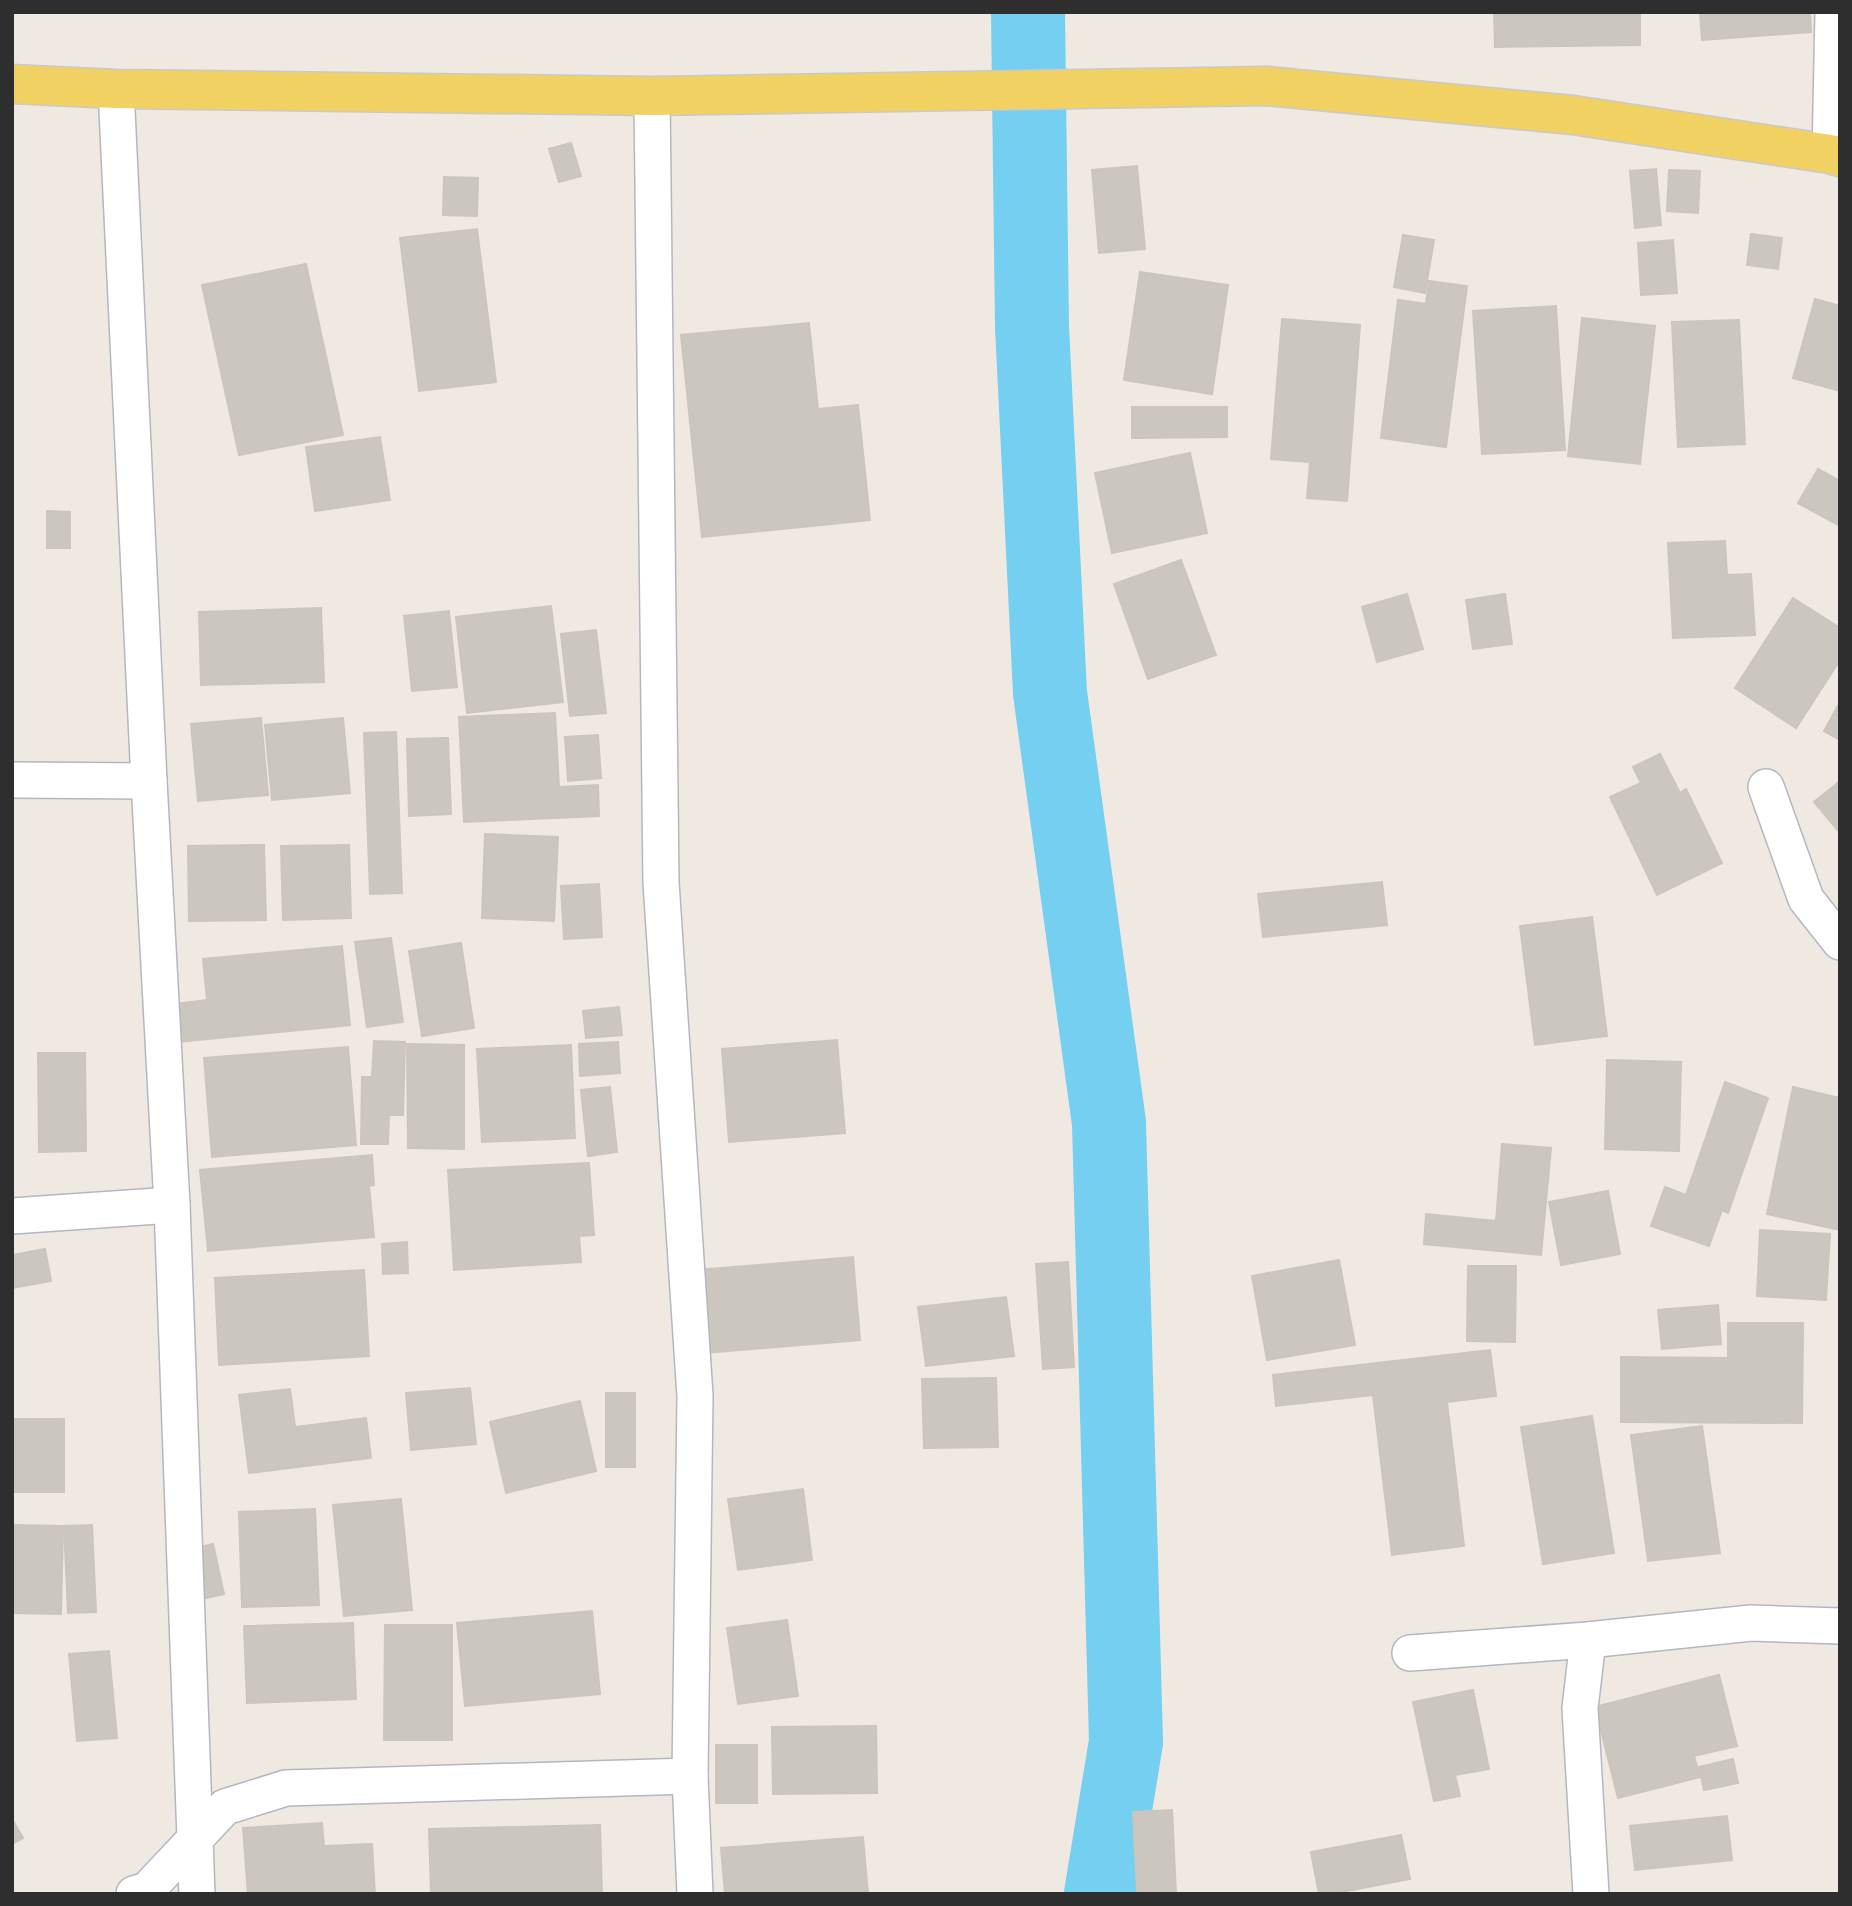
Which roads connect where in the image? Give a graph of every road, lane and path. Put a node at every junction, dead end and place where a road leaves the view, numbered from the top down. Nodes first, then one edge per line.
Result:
1 (1833, 12) edge
2 (12, 84) edge
3 (117, 89) junction
4 (652, 96) junction
5 (1835, 155) edge
6 (12, 780) edge
7 (149, 781) junction
8 (1766, 787) dead end
9 (1840, 942) edge
10 (172, 1205) junction
11 (12, 1216) edge
12 (1840, 1626) edge
13 (1588, 1640) junction
14 (1410, 1653) dead end
15 (690, 1776) junction
16 (196, 1840) junction
17 (134, 1894) edge
18 (197, 1894) edge
19 (695, 1894) edge
20 (1591, 1894) edge

1 - 5 street
2 - 3 main road
3 - 4 main road
3 - 7 street
4 - 5 main road
4 - 15 street
6 - 7 street
7 - 10 street
8 - 9 street
10 - 11 street
10 - 16 street
12 - 13 street
13 - 14 street
13 - 20 street
15 - 16 street
15 - 19 street
16 - 17 street
16 - 18 street

